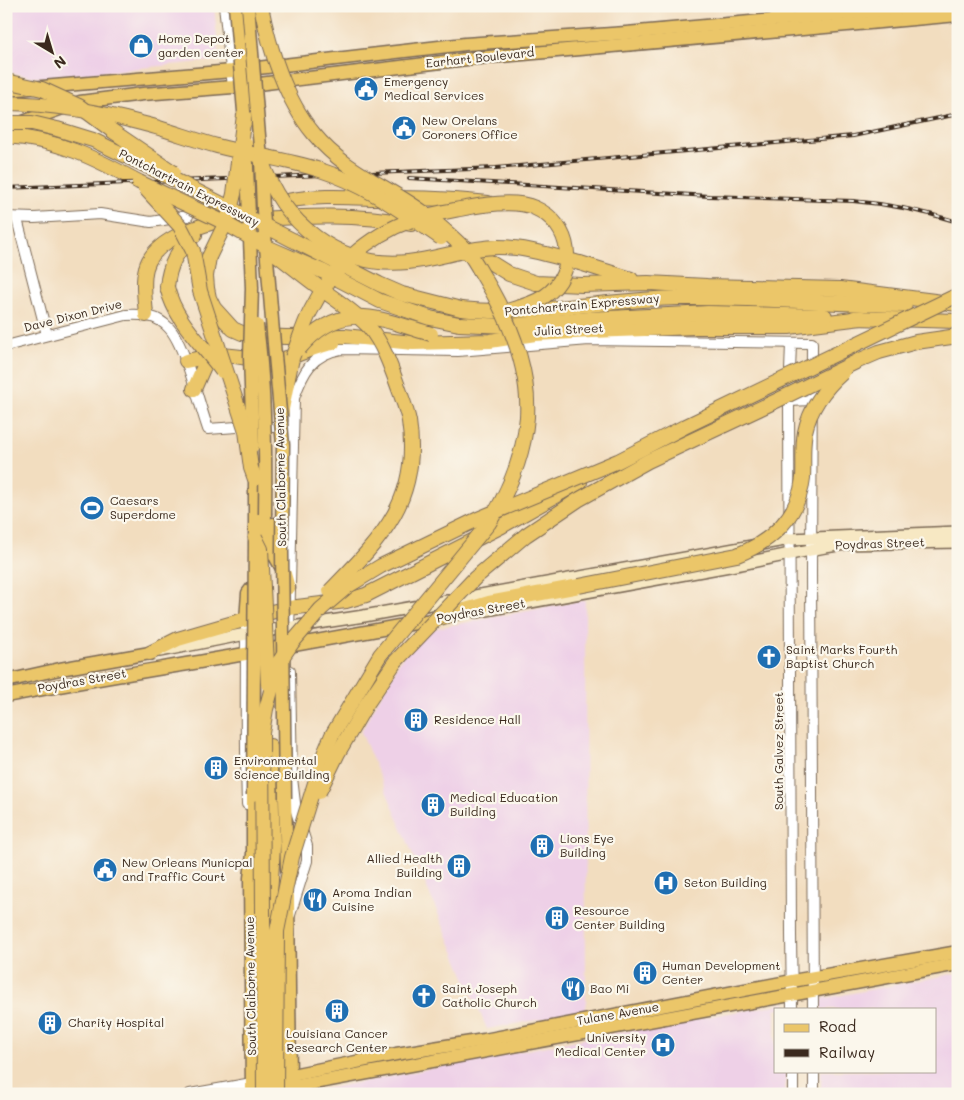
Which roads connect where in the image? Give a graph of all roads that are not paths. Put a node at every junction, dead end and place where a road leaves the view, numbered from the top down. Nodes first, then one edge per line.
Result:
1 (224, 6) edge
2 (235, 6) edge
3 (248, 6) edge
4 (261, 6) edge
5 (266, 6) edge
6 (933, 6) edge
7 (958, 15) edge
8 (880, 17) junction
9 (674, 35) junction
10 (271, 67) junction
11 (232, 71) junction
12 (6, 81) edge
13 (273, 81) junction
14 (233, 87) junction
15 (6, 90) edge
16 (6, 103) edge
17 (244, 115) junction
18 (6, 123) edge
19 (6, 128) edge
20 (6, 136) edge
21 (261, 159) junction
22 (139, 182) junction
23 (202, 193) junction
24 (286, 201) dead end
25 (497, 204) junction
26 (188, 216) dead end
27 (6, 217) edge
28 (17, 219) junction
29 (217, 221) junction
30 (267, 247) junction
31 (484, 278) junction
32 (648, 283) junction
33 (252, 288) junction
34 (958, 295) edge
35 (958, 305) edge
36 (503, 312) junction
37 (146, 314) junction
38 (861, 318) junction
39 (958, 321) edge
40 (47, 335) junction
41 (958, 336) edge
42 (391, 341) junction
43 (490, 341) junction
44 (791, 343) junction
45 (274, 344) junction
46 (6, 346) edge
47 (328, 351) joint
48 (216, 355) junction
49 (292, 358) junction
50 (186, 361) junction
51 (858, 361) junction
52 (194, 389) junction
53 (234, 391) junction
54 (812, 400) junction
55 (789, 401) junction
56 (281, 415) junction
57 (293, 428) junction
58 (790, 442) junction
59 (811, 443) junction
60 (618, 461) junction
61 (255, 478) junction
62 (269, 514) junction
63 (958, 532) edge
64 (255, 537) junction
65 (812, 537) junction
66 (790, 539) junction
67 (958, 542) edge
68 (812, 549) junction
69 (790, 553) junction
70 (289, 588) junction
71 (289, 608) junction
72 (246, 620) junction
73 (432, 620) junction
74 (289, 627) junction
75 (246, 634) junction
76 (290, 644) junction
77 (150, 653) junction
78 (246, 654) junction
79 (6, 681) edge
80 (6, 696) edge
81 (301, 828) junction
82 (250, 878) junction
83 (288, 919) junction
84 (958, 952) edge
85 (958, 964) edge
86 (264, 975) junction
87 (813, 984) junction
88 (792, 987) junction
89 (792, 1008) edge
90 (813, 1008) edge
91 (793, 1072) edge
92 (814, 1072) edge
93 (290, 1085) edge
94 (252, 1090) edge
95 (190, 1094) edge
96 (264, 1094) edge
97 (276, 1094) edge
98 (793, 1094) edge
99 (814, 1094) edge

1 - 11 street
2 - 17 main road, South Claiborne Avenue, bridge
3 - 21 main road, South Claiborne Avenue, bridge
4 - 31 highway, bridge
5 - 10 street
6 - 8 main road, Earhart Boulevard
7 - 8 main road, Earhart Boulevard
8 - 9 main road, Earhart Boulevard
9 - 10 main road, Earhart Boulevard
9 - 13 main road, Earhart Boulevard
10 - 11 main road, Earhart Boulevard
10 - 13 street
11 - 14 street
11 - 15 main road, Earhart Boulevard
12 - 23 highway, bridge
13 - 14 main road, Earhart Boulevard
14 - 19 main road, Earhart Boulevard
16 - 31 highway, bridge
17 - 33 main road, South Claiborne Avenue, bridge
17 - 42 highway, bridge
18 - 23 highway, Pontchartrain Expressway, bridge
20 - 22 highway, Pontchartrain Expressway
21 - 32 highway, bridge
21 - 45 main road, South Claiborne Avenue, bridge
22 - 30 highway, Pontchartrain Expressway, bridge
22 - 53 highway, bridge
23 - 36 highway, Pontchartrain Expressway, bridge
24 - 25 highway, bridge
25 - 36 highway, bridge
25 - 49 highway, bridge
26 - 28 street
27 - 28 street
28 - 40 street
29 - 32 highway
29 - 37 highway
29 - 53 highway, bridge
30 - 38 highway, Pontchartrain Expressway, bridge
30 - 76 highway, bridge
31 - 81 highway, bridge
32 - 35 highway
33 - 61 main road, South Claiborne Avenue, bridge
33 - 62 main road, bridge
34 - 60 highway, bridge
35 - 36 highway, Pontchartrain Expressway, bridge
37 - 40 street, Dave Dixon Drive
37 - 50 street
38 - 39 highway, Pontchartrain Expressway
38 - 43 highway
40 - 46 street, Dave Dixon Drive
41 - 51 highway
42 - 43 highway
42 - 48 highway
43 - 49 highway, bridge
44 - 47 street, Julia Street
44 - 54 street, Julia Street
44 - 55 street, South Galvez Street
45 - 56 main road, South Claiborne Avenue, bridge
45 - 62 main road, bridge
47 - 57 street, South Claiborne Avenue
48 - 50 highway
48 - 52 highway
49 - 56 highway, bridge
50 - 52 street
51 - 73 highway, bridge
51 - 81 highway, bridge
52 - 57 street
53 - 61 highway, bridge
54 - 55 street
54 - 59 street
55 - 58 street, South Galvez Street
56 - 83 main road, South Claiborne Avenue, bridge
57 - 70 street, South Claiborne Avenue
58 - 59 street
58 - 66 street, South Galvez Street
59 - 65 street
60 - 71 highway, bridge
60 - 76 highway, bridge
61 - 64 main road, South Claiborne Avenue
62 - 70 main road
62 - 72 main road
63 - 65 main road, Poydras Street
64 - 82 main road, South Claiborne Avenue, bridge
64 - 86 highway, bridge
65 - 66 main road, Poydras Street
65 - 68 street
66 - 69 street, South Galvez Street
66 - 74 main road, Poydras Street
67 - 68 main road, Poydras Street
68 - 69 main road, Poydras Street
68 - 87 street
69 - 73 main road, Poydras Street
69 - 88 street, South Galvez Street
70 - 71 street, South Claiborne Avenue
71 - 72 highway
71 - 74 street, South Claiborne Avenue
72 - 75 street, South Claiborne Avenue
72 - 77 highway
73 - 76 main road, Poydras Street
74 - 75 main road, Poydras Street
74 - 76 street, South Claiborne Avenue
75 - 77 main road, Poydras Street
75 - 78 street, South Claiborne Avenue
76 - 78 main road, Poydras Street
76 - 83 street, South Claiborne Avenue
76 - 86 highway, bridge
77 - 79 main road, Poydras Street
78 - 80 main road, Poydras Street
78 - 82 street, South Claiborne Avenue
81 - 97 highway, bridge
82 - 94 main road, South Claiborne Avenue
83 - 93 main road, South Claiborne Avenue
84 - 87 main road, Tulane Avenue
85 - 87 main road, Tulane Avenue
86 - 96 highway, bridge
87 - 88 main road, Tulane Avenue
87 - 90 street
88 - 89 street, South Galvez Street
88 - 93 main road, Tulane Avenue
91 - 98 street
92 - 99 street
93 - 94 main road, Tulane Avenue
94 - 95 street, Tulane Avenue

